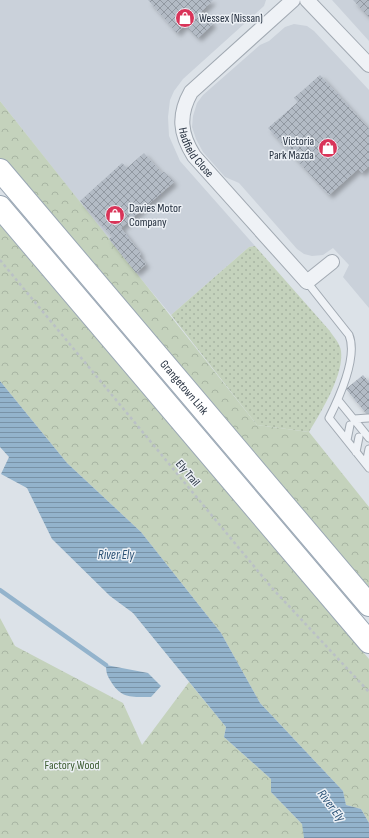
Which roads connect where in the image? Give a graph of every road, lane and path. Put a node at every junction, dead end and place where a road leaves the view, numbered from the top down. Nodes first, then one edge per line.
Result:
1 (293, 0) edge
2 (307, 0) edge
3 (369, 65) edge
4 (0, 170) edge
5 (0, 207) edge
6 (0, 260) edge
7 (332, 262) dead end
8 (307, 282) junction
9 (338, 400) junction
10 (368, 418) edge
11 (352, 422) junction
12 (364, 433) edge
13 (369, 438) edge
14 (347, 440) junction
15 (369, 449) edge
16 (356, 452) junction
17 (368, 466) edge
18 (369, 605) edge
19 (369, 642) edge
20 (369, 692) edge

1 - 8 street, Hadfield Close
2 - 3 street
4 - 18 main road, Grangetown Link
5 - 19 main road, Grangetown Link
6 - 20 path, Ely Trail
7 - 8 street
8 - 9 lane
9 - 11 lane
9 - 14 lane
10 - 11 lane
11 - 12 lane
11 - 14 lane
12 - 13 lane
12 - 16 lane
14 - 16 lane
15 - 17 lane
16 - 17 lane

